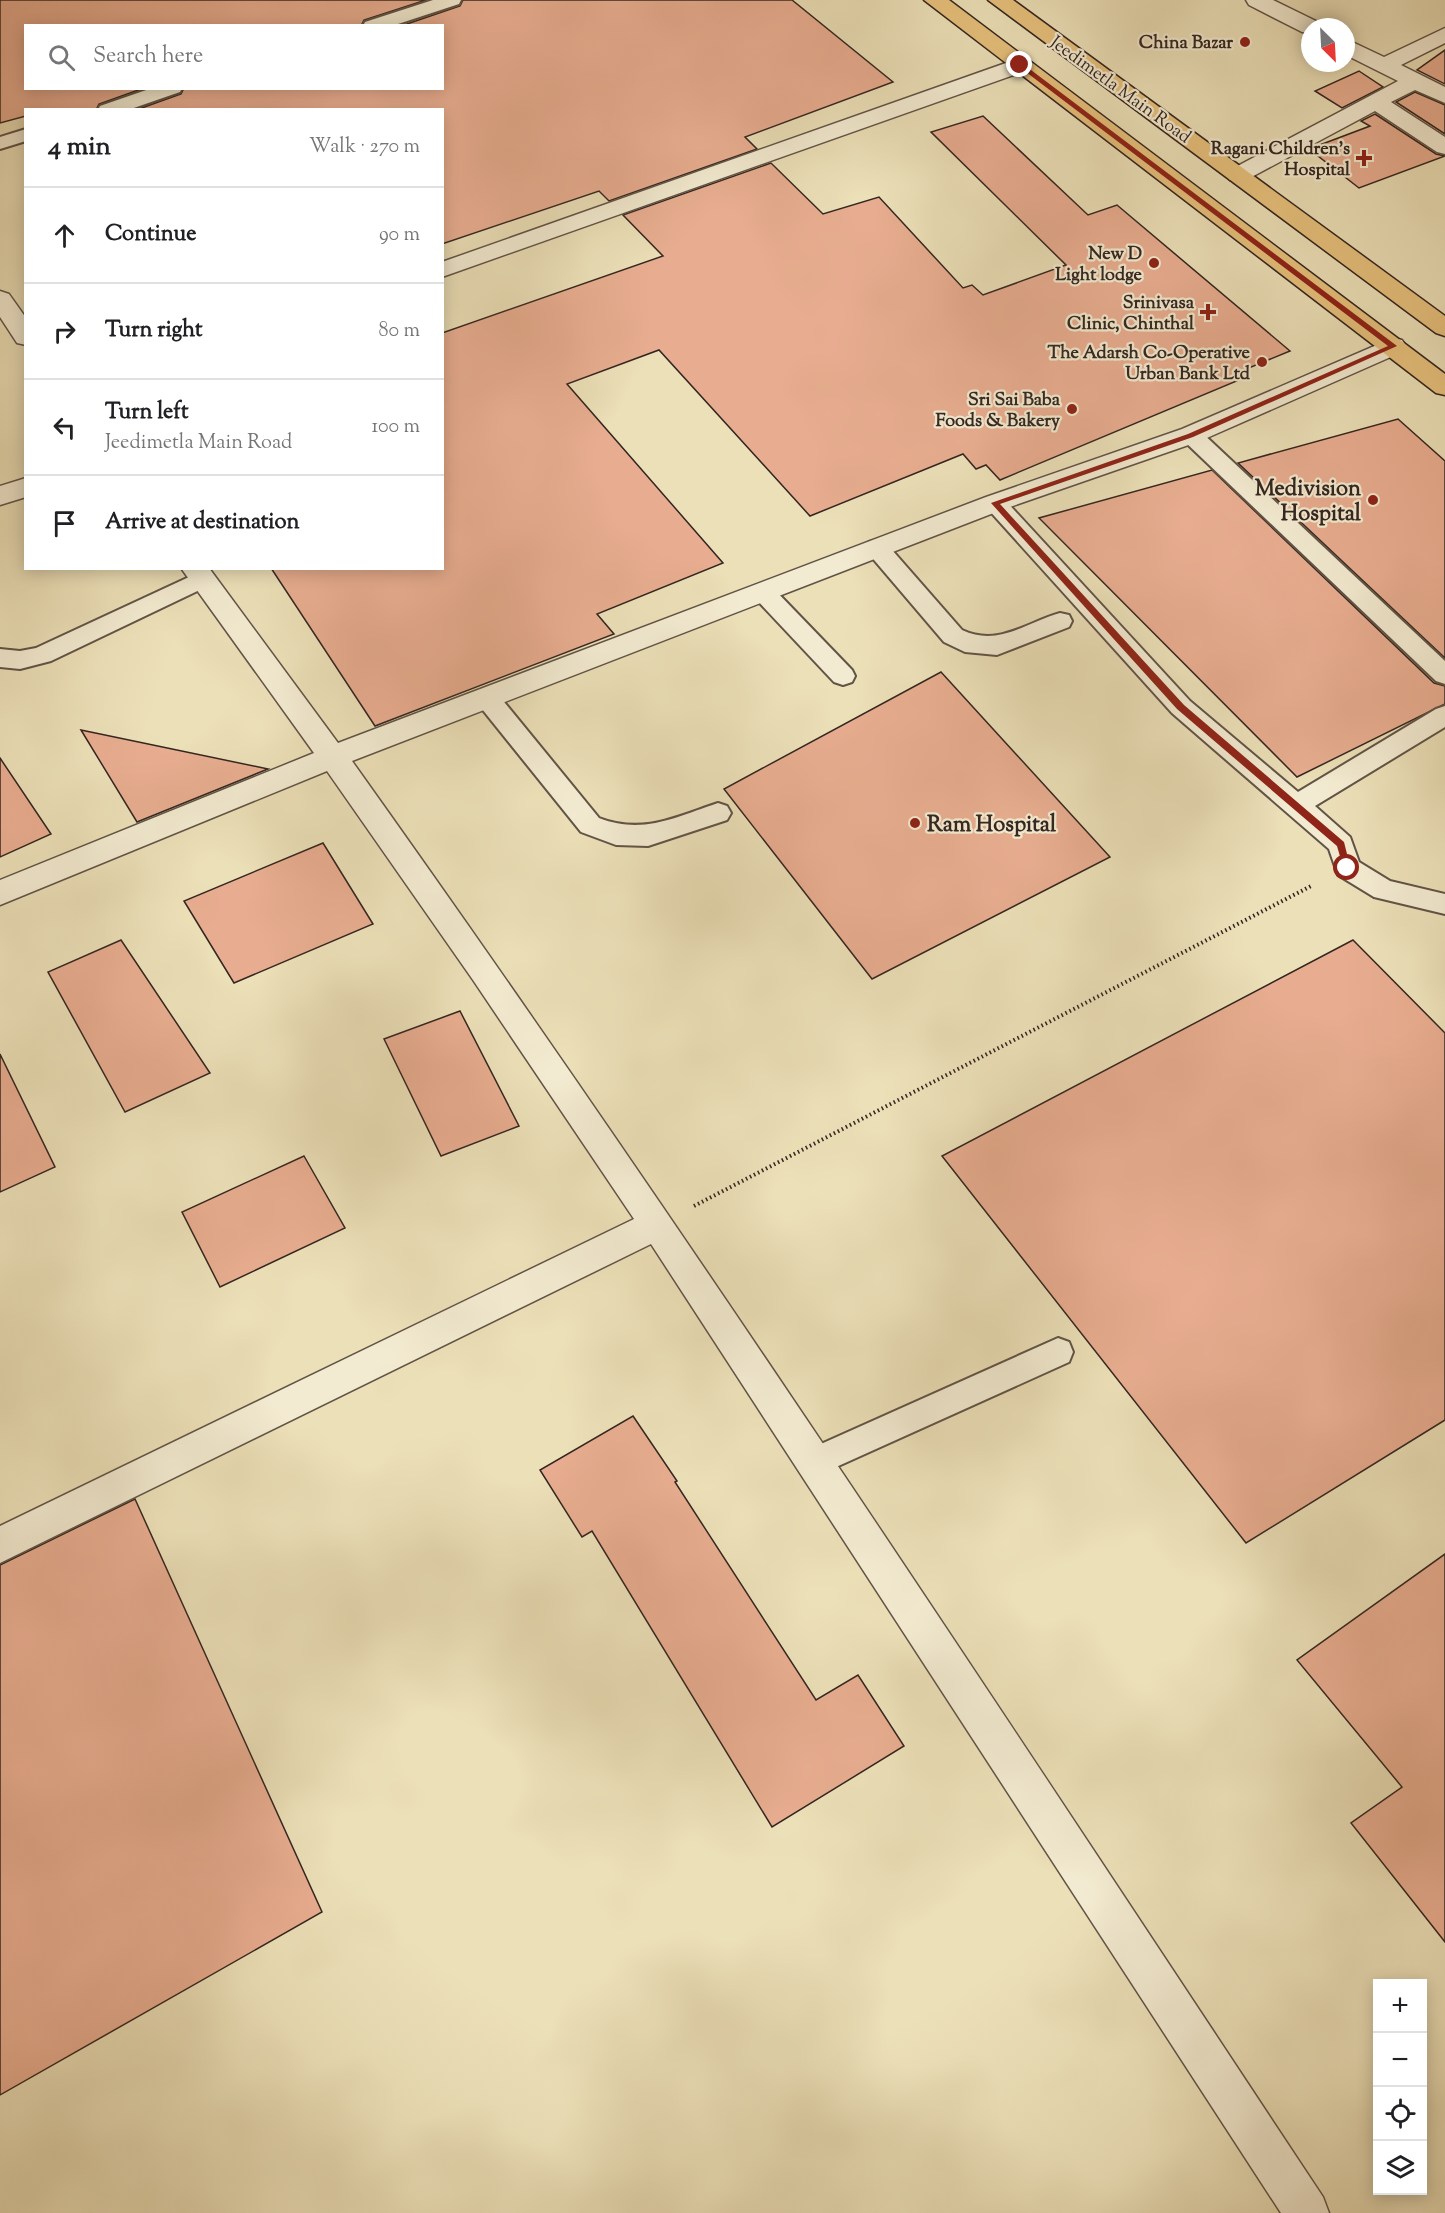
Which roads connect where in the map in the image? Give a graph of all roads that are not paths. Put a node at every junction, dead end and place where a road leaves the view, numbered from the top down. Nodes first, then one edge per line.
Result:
1 (381, 0) edge
2 (452, 0) edge
3 (935, 0) edge
4 (999, 0) edge
5 (1257, 0) edge
6 (398, 17) junction
7 (1301, 22) edge
8 (378, 24) edge
9 (1445, 35) edge
10 (1355, 50) edge
11 (1020, 65) junction
12 (1384, 65) junction
13 (1415, 81) junction
14 (167, 90) edge
15 (1445, 96) edge
16 (1377, 102) junction
17 (113, 108) edge
18 (24, 136) edge
19 (0, 143) edge
20 (1445, 147) edge
21 (1238, 176) junction
22 (444, 269) edge
23 (0, 299) edge
24 (1445, 328) edge
25 (24, 334) edge
26 (1393, 346) junction
27 (1445, 387) edge
28 (1191, 435) junction
29 (24, 488) edge
30 (0, 496) edge
31 (995, 503) junction
32 (877, 548) junction
33 (198, 574) edge
34 (763, 592) junction
35 (1060, 621) dead end
36 (0, 658) edge
37 (1445, 675) edge
38 (843, 676) dead end
39 (487, 698) junction
40 (1445, 715) edge
41 (333, 757) junction
42 (1297, 805) junction
43 (718, 813) dead end
44 (0, 893) edge
45 (1445, 904) edge
46 (658, 1224) junction
47 (1058, 1352) dead end
48 (814, 1462) junction
49 (0, 1545) edge
50 (1307, 2213) edge

1 - 6 lane
2 - 6 lane
3 - 11 main road, Jeedimetla Main Road
4 - 21 main road, Jeedimetla Main Road
5 - 7 street
6 - 8 lane
9 - 12 street
10 - 12 street
11 - 22 street
11 - 26 main road, Jeedimetla Main Road
12 - 13 street
13 - 15 street
13 - 16 street
14 - 17 lane
16 - 20 street
16 - 21 street
18 - 19 lane
21 - 24 main road, Jeedimetla Main Road
23 - 25 street
26 - 27 main road, Jeedimetla Main Road
26 - 28 street
28 - 31 street
28 - 37 lane
29 - 30 street
31 - 32 street
31 - 42 lane
32 - 34 street
32 - 35 lane
33 - 36 lane
33 - 41 street
34 - 38 lane
34 - 39 street
39 - 41 street
39 - 43 lane
40 - 42 lane
41 - 44 street
41 - 46 street
42 - 45 lane
46 - 48 street
46 - 49 street
47 - 48 lane
48 - 50 street

